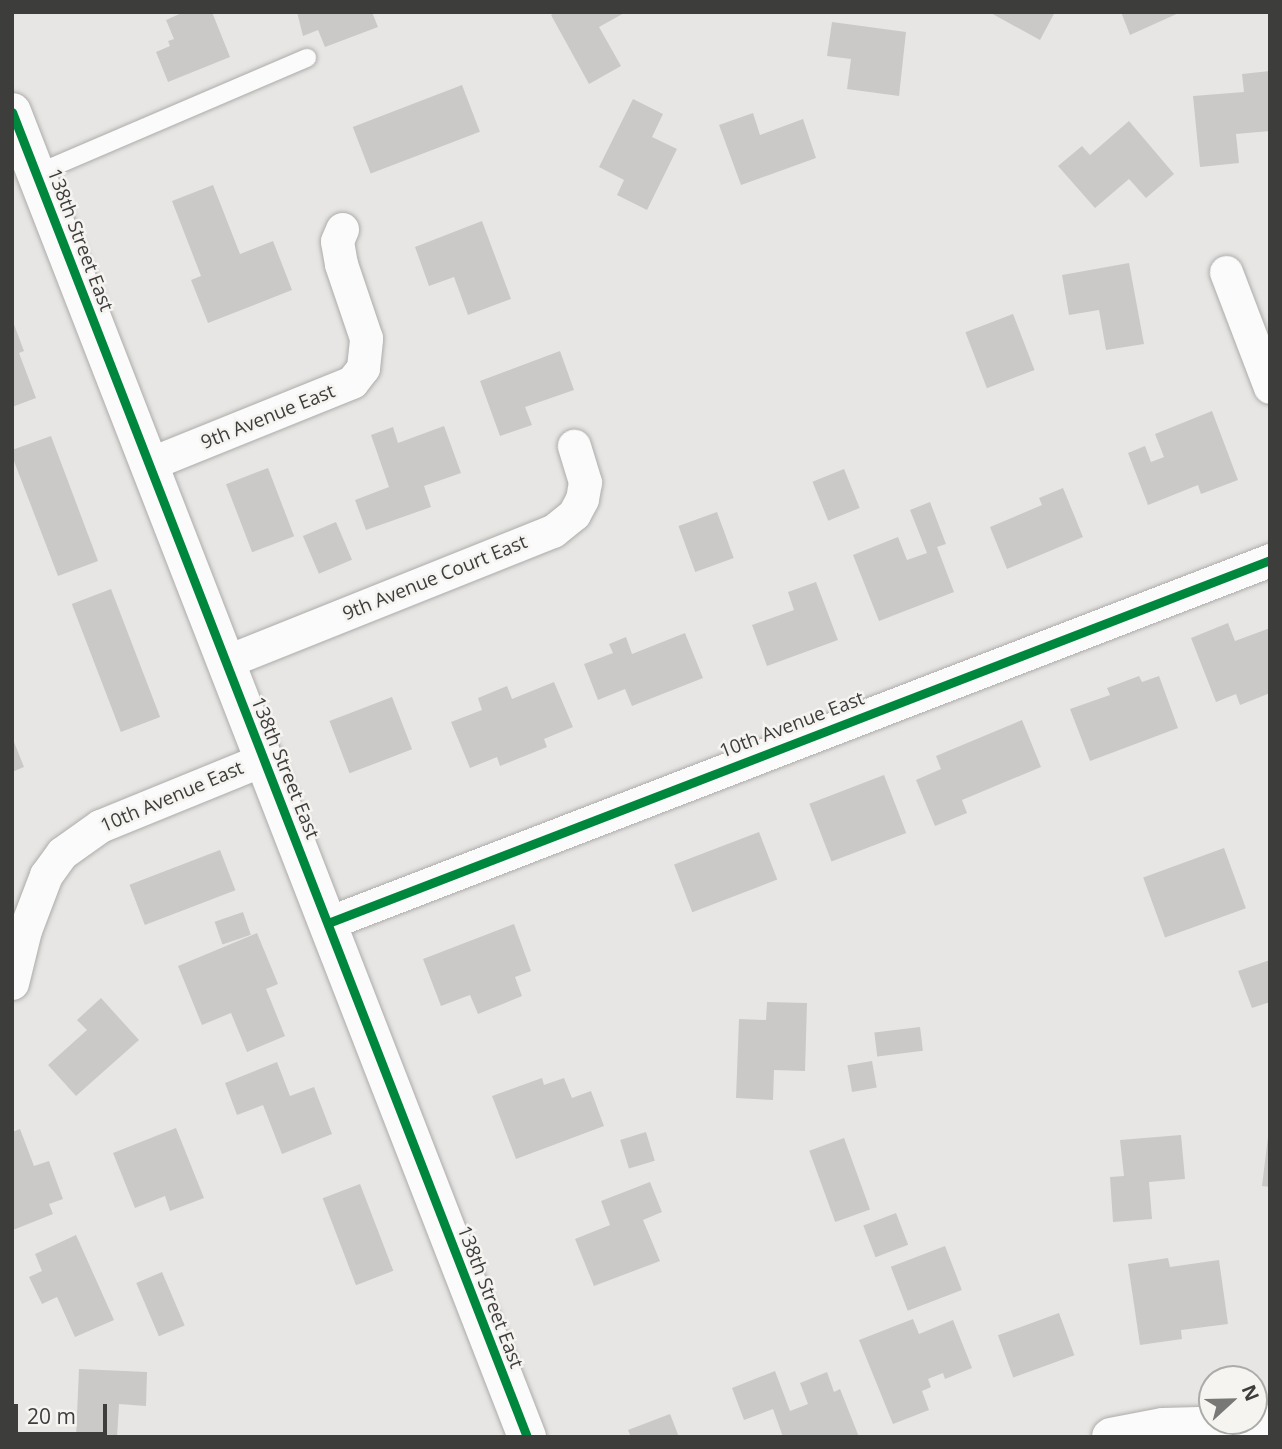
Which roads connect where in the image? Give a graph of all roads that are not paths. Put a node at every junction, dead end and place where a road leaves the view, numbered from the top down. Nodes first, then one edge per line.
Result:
1 (307, 58) dead end
2 (12, 112) edge
3 (36, 174) junction
4 (342, 229) dead end
5 (1226, 272) dead end
6 (1270, 387) edge
7 (574, 446) dead end
8 (149, 464) junction
9 (1270, 560) edge
10 (225, 662) junction
11 (262, 760) junction
12 (327, 923) junction
13 (12, 983) edge
14 (1270, 1424) edge
15 (527, 1437) edge
16 (1111, 1437) edge

1 - 3 lane
2 - 3 street, 138th Street East
3 - 8 street, 138th Street East
4 - 8 street, 9th Avenue East
5 - 6 street
7 - 10 street, 9th Avenue Court East
8 - 10 street, 138th Street East
9 - 12 street, 10th Avenue East
10 - 11 street, 138th Street East
11 - 12 street, 138th Street East
11 - 13 street, 10th Avenue East
12 - 15 street, 138th Street East
14 - 16 street

